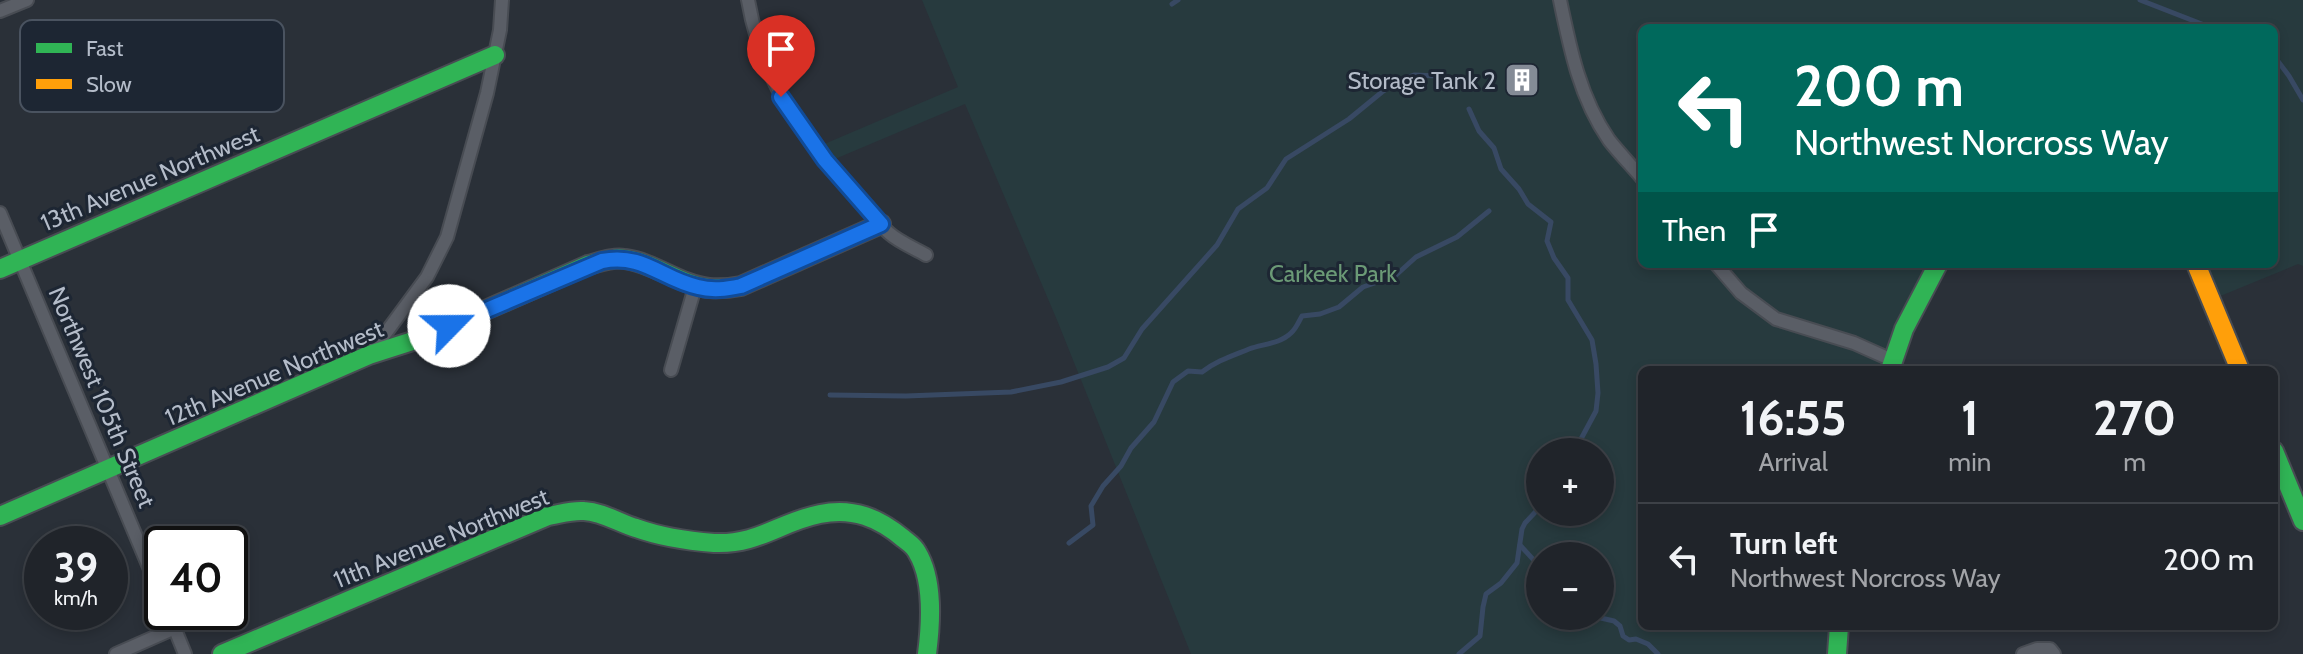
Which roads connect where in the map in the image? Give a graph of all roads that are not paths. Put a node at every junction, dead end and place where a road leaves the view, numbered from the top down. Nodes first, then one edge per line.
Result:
1 (27, 0) edge
2 (502, 0) edge
3 (748, 0) edge
4 (1560, 0) edge
5 (0, 11) edge
6 (495, 55) junction
7 (1638, 173) edge
8 (0, 213) edge
9 (881, 224) junction
10 (926, 255) dead end
11 (20, 260) junction
12 (1719, 268) edge
13 (1936, 268) edge
14 (2198, 268) edge
15 (0, 269) edge
16 (695, 287) junction
17 (369, 355) junction
18 (1891, 365) edge
19 (2238, 366) edge
20 (671, 370) dead end
21 (2278, 461) edge
22 (109, 470) junction
23 (0, 516) edge
24 (2303, 521) edge
25 (144, 555) edge
26 (170, 630) edge
27 (176, 630) edge
28 (1839, 630) edge
29 (2052, 652) edge
30 (116, 654) edge
31 (185, 654) edge
32 (222, 654) edge
33 (927, 654) edge
34 (1837, 654) edge
35 (2023, 654) edge

1 - 5 street
2 - 6 street
3 - 9 street
4 - 7 street
6 - 11 street, 13th Avenue Northwest
6 - 17 street
8 - 11 street, Northwest 105th Street
9 - 10 street
9 - 16 street, 12th Avenue Northwest
11 - 15 street, 13th Avenue Northwest
11 - 22 street, Northwest 105th Street
12 - 18 street
13 - 18 street
14 - 19 street
16 - 17 street, 12th Avenue Northwest
16 - 20 street
17 - 22 street, 12th Avenue Northwest
21 - 24 street
22 - 23 street, 12th Avenue Northwest
22 - 25 street, Northwest 105th Street
26 - 30 street
27 - 31 street
28 - 34 street
29 - 35 street
32 - 33 street, 11th Avenue Northwest

